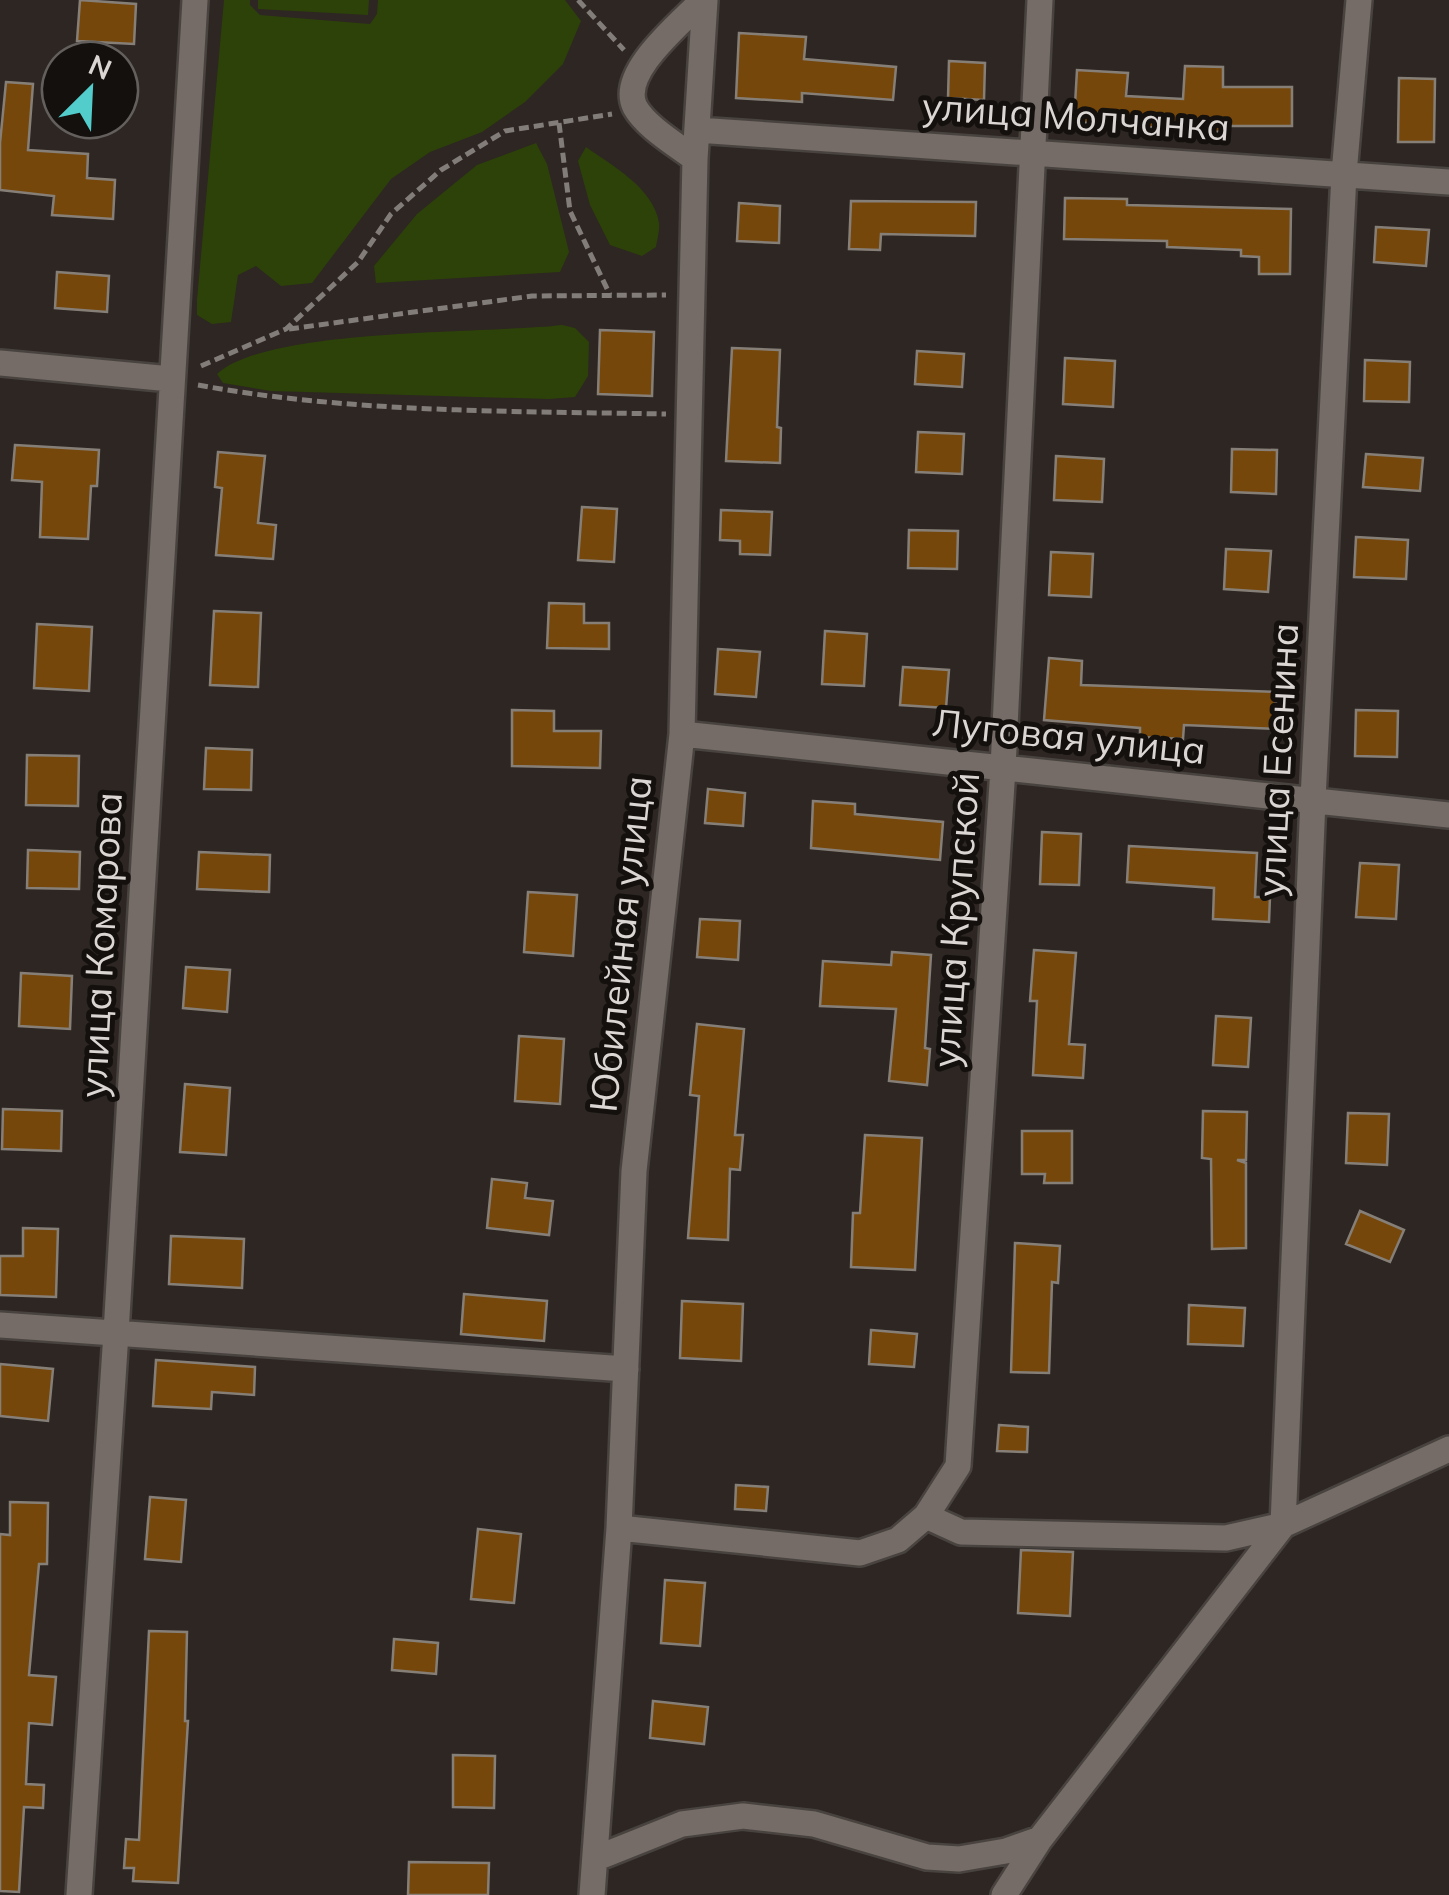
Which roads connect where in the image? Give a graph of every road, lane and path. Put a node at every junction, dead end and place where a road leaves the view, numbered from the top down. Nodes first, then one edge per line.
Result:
1 (195, 0) edge
2 (578, 0) edge
3 (704, 0) edge
4 (1040, 0) edge
5 (1359, 0) edge
6 (639, 66) junction
7 (636, 110) junction
8 (559, 122) junction
9 (697, 130) junction
10 (1032, 151) junction
11 (695, 158) junction
12 (1344, 174) junction
13 (1449, 182) edge
14 (692, 294) junction
15 (610, 295) junction
16 (286, 329) junction
17 (0, 363) edge
18 (171, 380) junction
19 (689, 415) junction
20 (682, 734) junction
21 (1003, 768) junction
22 (1313, 799) junction
23 (1449, 816) edge
24 (0, 1326) edge
25 (116, 1334) junction
26 (626, 1369) junction
27 (1449, 1448) edge
28 (926, 1516) junction
29 (1284, 1525) junction
30 (619, 1528) junction
31 (1040, 1839) junction
32 (597, 1858) junction
33 (80, 1895) edge
34 (592, 1895) edge
35 (1004, 1895) edge

1 - 18 street, улица Комарова
2 - 6 path
3 - 6 street
3 - 9 street, Юбилейная улица
4 - 10 street, улица Крупской
5 - 12 street, улица Есенина
6 - 7 street
7 - 8 path
7 - 11 street
8 - 15 path
8 - 16 path
9 - 10 street, улица Молчанка
9 - 11 street, Юбилейная улица
10 - 12 street, улица Молчанка
10 - 21 street, улица Крупской
11 - 14 street, Юбилейная улица
12 - 13 street, улица Молчанка
12 - 22 street, улица Есенина
14 - 15 path
14 - 19 street, Юбилейная улица
15 - 16 path
16 - 18 path
17 - 18 street
18 - 19 path
18 - 25 street, улица Комарова
19 - 20 street, Юбилейная улица
20 - 21 street, Луговая улица
20 - 26 street, Юбилейная улица
21 - 22 street, Луговая улица
21 - 28 street, улица Крупской
22 - 23 street, Луговая улица
22 - 29 street, улица Есенина
24 - 25 street
25 - 26 street
25 - 33 street, улица Комарова
26 - 30 street, Юбилейная улица
27 - 29 street
28 - 29 street
28 - 30 street, улица Крупской
29 - 31 street
30 - 32 street, Юбилейная улица
31 - 32 street
31 - 35 street
32 - 34 street, Юбилейная улица

